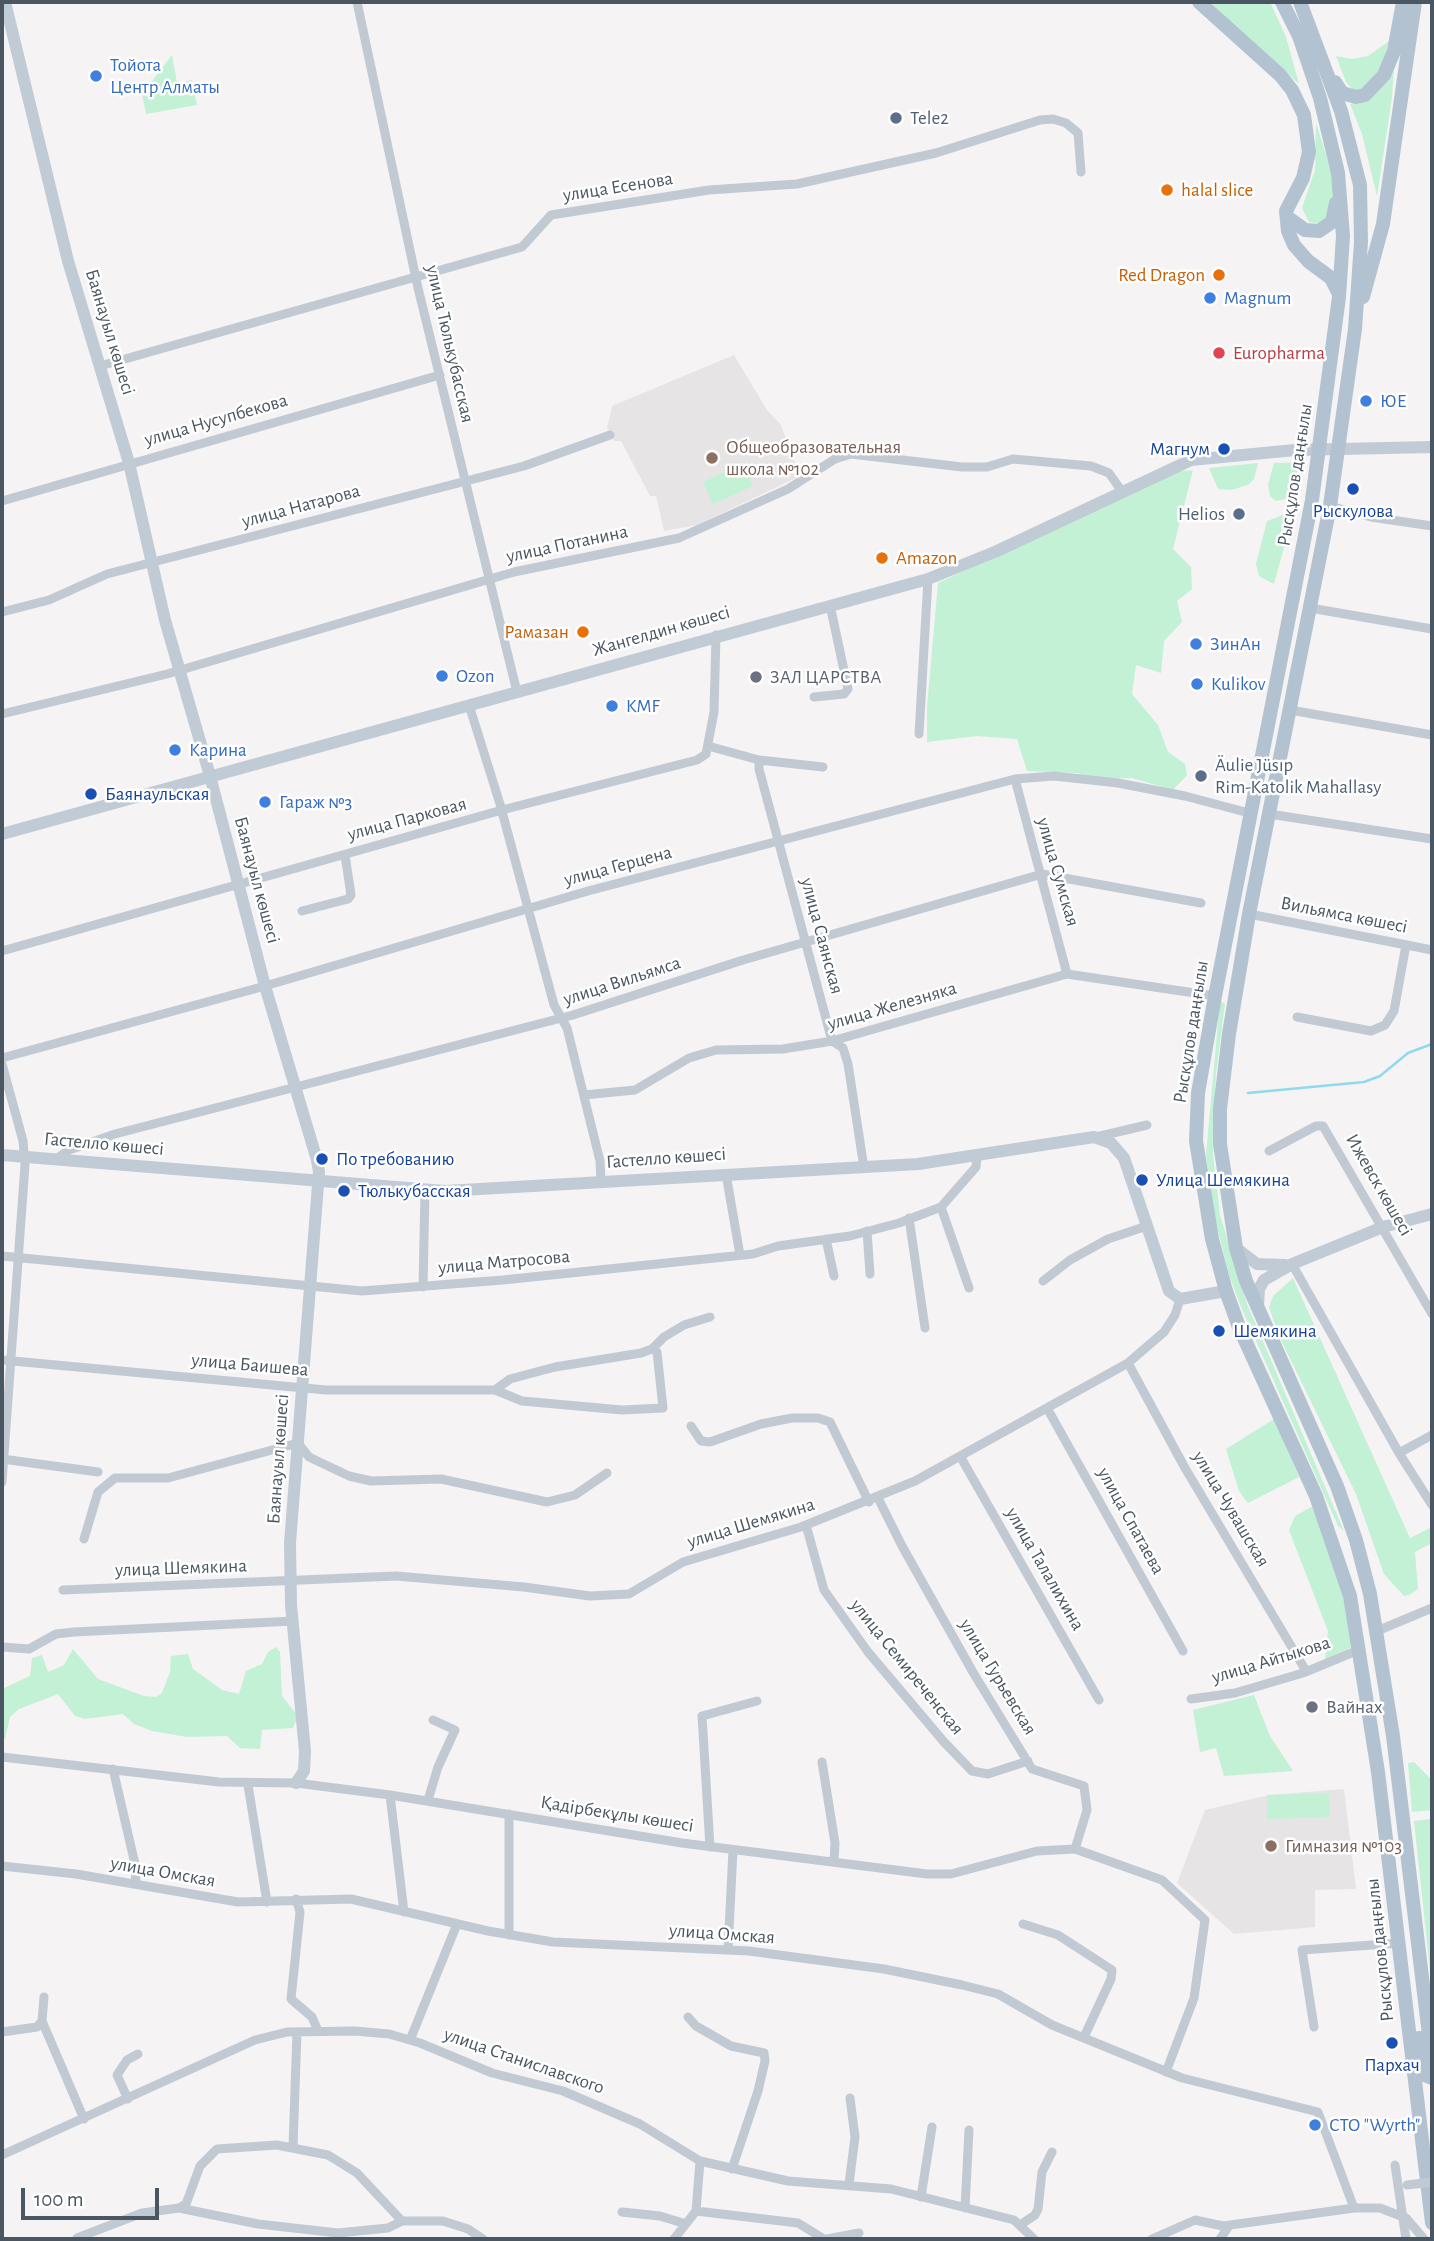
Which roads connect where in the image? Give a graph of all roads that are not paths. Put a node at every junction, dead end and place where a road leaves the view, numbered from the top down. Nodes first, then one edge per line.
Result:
1 (5, 2) edge
2 (357, 2) edge
3 (1199, 2) edge
4 (1282, 2) edge
5 (1300, 2) edge
6 (1403, 2) edge
7 (1415, 2) edge
8 (1317, 65) junction
9 (1081, 172) dead end
10 (1340, 188) junction
11 (1287, 217) junction
12 (416, 275) junction
13 (1339, 297) junction
14 (1355, 329) junction
15 (100, 366) junction
16 (440, 375) junction
17 (610, 435) dead end
18 (1432, 447) edge
19 (1320, 450) junction
20 (1339, 450) junction
21 (129, 463) junction
22 (465, 481) junction
23 (1122, 494) junction
24 (2, 500) edge
25 (1330, 506) junction
26 (1432, 526) edge
27 (152, 564) junction
28 (489, 579) junction
29 (928, 579) junction
30 (830, 605) junction
31 (1310, 608) junction
32 (2, 612) edge
33 (1287, 626) junction
34 (1432, 629) edge
35 (716, 635) junction
36 (179, 668) junction
37 (517, 692) junction
38 (814, 697) dead end
39 (470, 705) junction
40 (1290, 710) junction
41 (2, 714) edge
42 (919, 734) dead end
43 (1432, 735) edge
44 (708, 746) junction
45 (759, 760) junction
46 (1259, 761) junction
47 (823, 767) dead end
48 (210, 776) junction
49 (1015, 779) junction
50 (502, 810) junction
51 (1249, 813) junction
52 (1269, 814) junction
53 (2, 834) edge
54 (1432, 839) edge
55 (779, 842) junction
56 (1263, 843) junction
57 (345, 855) junction
58 (1042, 874) junction
59 (1236, 880) junction
60 (237, 886) junction
61 (1201, 903) dead end
62 (527, 909) junction
63 (302, 911) dead end
64 (1249, 914) junction
65 (807, 944) junction
66 (1406, 945) junction
67 (1244, 947) junction
68 (1432, 950) edge
69 (2, 951) edge
70 (1066, 974) junction
71 (265, 986) junction
72 (1214, 996) junction
73 (1297, 1017) dead end
74 (562, 1018) junction
75 (832, 1041) junction
76 (2, 1058) edge
77 (2, 1064) edge
78 (296, 1089) junction
79 (584, 1095) junction
80 (1147, 1125) dead end
81 (1094, 1137) junction
82 (1269, 1151) dead end
83 (2, 1155) edge
84 (25, 1157) junction
85 (977, 1157) junction
86 (56, 1159) junction
87 (864, 1168) junction
88 (726, 1174) junction
89 (318, 1182) junction
90 (601, 1182) junction
91 (425, 1190) junction
92 (940, 1206) junction
93 (1432, 1214) edge
94 (909, 1218) junction
95 (1147, 1226) junction
96 (1383, 1227) junction
97 (867, 1231) junction
98 (826, 1239) junction
99 (1236, 1248) junction
100 (740, 1255) junction
101 (2, 1256) edge
102 (21, 1257) junction
103 (1292, 1264) junction
104 (870, 1274) dead end
105 (834, 1276) dead end
106 (1043, 1281) dead end
107 (310, 1286) junction
108 (423, 1287) junction
109 (969, 1288) dead end
110 (1226, 1291) junction
111 (1180, 1299) junction
112 (1258, 1313) junction
113 (1432, 1314) edge
114 (710, 1317) dead end
115 (925, 1328) dead end
116 (652, 1349) junction
117 (6, 1360) edge
118 (1128, 1363) junction
119 (302, 1388) junction
120 (495, 1390) junction
121 (1047, 1408) junction
122 (691, 1426) dead end
123 (1432, 1435) edge
124 (298, 1443) junction
125 (1399, 1453) junction
126 (960, 1455) junction
127 (2, 1460) edge
128 (98, 1472) dead end
129 (607, 1473) dead end
130 (2, 1482) edge
131 (874, 1500) junction
132 (1432, 1505) edge
133 (806, 1525) junction
134 (83, 1539) dead end
135 (1356, 1540) junction
136 (1334, 1547) junction
137 (290, 1581) junction
138 (63, 1590) dead end
139 (1432, 1608) edge
140 (293, 1621) junction
141 (1377, 1631) junction
142 (2, 1647) edge
143 (1361, 1649) junction
144 (1183, 1651) dead end
145 (1306, 1671) junction
146 (1191, 1699) dead end
147 (1099, 1700) dead end
148 (757, 1701) dead end
149 (433, 1720) dead end
150 (1393, 1735) junction
151 (1373, 1737) junction
152 (2, 1757) edge
153 (1028, 1760) junction
154 (822, 1762) dead end
155 (113, 1769) junction
156 (296, 1783) junction
157 (248, 1785) junction
158 (390, 1795) junction
159 (428, 1800) junction
160 (509, 1814) junction
161 (710, 1847) junction
162 (1075, 1849) junction
163 (733, 1850) junction
164 (834, 1861) junction
165 (2, 1866) edge
166 (1392, 1878) junction
167 (136, 1884) junction
168 (296, 1899) junction
169 (267, 1902) junction
170 (404, 1912) junction
171 (457, 1924) junction
172 (1023, 1924) dead end
173 (509, 1935) junction
174 (1399, 1944) junction
175 (728, 1950) junction
176 (1421, 1961) junction
177 (44, 1997) dead end
178 (1406, 2001) junction
179 (688, 2017) dead end
180 (42, 2021) junction
181 (1314, 2027) dead end
182 (318, 2031) junction
183 (2, 2032) edge
184 (297, 2032) junction
185 (1084, 2037) junction
186 (410, 2040) junction
187 (138, 2054) dead end
188 (1432, 2060) edge
189 (1166, 2071) junction
190 (1432, 2078) edge
191 (850, 2098) dead end
192 (128, 2099) junction
193 (84, 2119) junction
194 (932, 2127) dead end
195 (969, 2130) dead end
196 (293, 2147) junction
197 (1052, 2152) dead end
198 (2, 2155) edge
199 (700, 2161) junction
200 (1395, 2165) dead end
201 (732, 2169) junction
202 (1432, 2182) edge
203 (849, 2184) junction
204 (1407, 2185) dead end
205 (921, 2197) junction
206 (179, 2208) junction
207 (965, 2208) junction
208 (1354, 2208) junction
209 (696, 2211) junction
210 (622, 2212) dead end
211 (1403, 2217) junction
212 (402, 2221) junction
213 (1432, 2223) edge
214 (686, 2224) junction
215 (1020, 2225) junction
216 (1229, 2225) junction
217 (859, 2233) dead end
218 (77, 2238) edge
219 (483, 2239) edge
220 (674, 2239) edge
221 (826, 2239) edge
222 (1034, 2239) edge
223 (1152, 2239) edge
224 (1220, 2239) edge
225 (1406, 2239) edge
226 (1424, 2239) edge

1 - 15 main road, Баянауыл көшесі
2 - 12 street, улица Тюлькубасская
3 - 11 main road
4 - 8 main road, Рысқұлов даңғылы
5 - 8 main road, Рысқұлов даңғылы
6 - 8 main road
7 - 14 main road
8 - 10 main road, Рысқұлов даңғылы
8 - 14 main road, Рысқұлов даңғылы
9 - 12 street, улица Есенова
10 - 11 main road
10 - 13 main road, Рысқұлов даңғылы
11 - 13 main road
12 - 15 street, улица Есенова
12 - 16 street, улица Тюлькубасская
13 - 19 main road, Рысқұлов даңғылы
14 - 20 main road, Рысқұлов даңғылы
15 - 21 main road, Баянауыл көшесі
16 - 21 street, улица Нусупбекова
16 - 22 street, улица Тюлькубасская
17 - 22 street, улица Натарова
18 - 20 main road, Жангелдин көшесі
19 - 20 main road, Жангелдин көшесі
19 - 23 main road, Жангелдин көшесі
19 - 33 main road, Рысқұлов даңғылы
20 - 25 main road, Рысқұлов даңғылы
21 - 24 street, улица Нусупбекова
21 - 27 main road, Баянауыл көшесі
22 - 27 street, улица Натарова
22 - 28 street, улица Тюлькубасская
23 - 28 street, улица Потанина
23 - 29 main road, Жангелдин көшесі
25 - 26 street
25 - 31 main road, Рысқұлов даңғылы
27 - 32 street, улица Натарова
27 - 36 main road, Баянауыл көшесі
28 - 36 street, улица Потанина
28 - 37 street, улица Тюлькубасская
29 - 30 main road, Жангелдин көшесі
29 - 42 street
30 - 35 main road, Жангелдин көшесі
30 - 38 street
31 - 34 street
31 - 40 main road, Рысқұлов даңғылы
33 - 40 main road
33 - 46 main road, Рысқұлов даңғылы
35 - 37 main road, Жангелдин көшесі
35 - 44 street
36 - 41 street, улица Потанина
36 - 48 main road, Баянауыл көшесі
37 - 39 main road, Жангелдин көшесі
39 - 48 main road, Жангелдин көшесі
39 - 50 street
40 - 43 street
40 - 52 main road, Рысқұлов даңғылы
44 - 45 street
44 - 50 street, улица Парковая
45 - 47 street
45 - 55 street, улица Саянская
46 - 51 main road, Рысқұлов даңғылы
46 - 56 main road
48 - 53 main road, Жангелдин көшесі
48 - 60 main road, Баянауыл көшесі
49 - 51 street, улица Герцена
49 - 55 street, улица Герцена
49 - 58 street, улица Сумская
50 - 57 street, улица Парковая
50 - 62 street
51 - 59 main road, Рысқұлов даңғылы
52 - 54 street
52 - 56 main road, Рысқұлов даңғылы
55 - 62 street, улица Герцена
55 - 65 street, улица Саянская
56 - 64 main road, Рысқұлов даңғылы
57 - 60 street, улица Парковая
57 - 63 street
58 - 61 street, улица Вильямса
58 - 65 street, улица Вильямса
58 - 70 street, улица Сумская
59 - 67 main road
59 - 72 main road, Рысқұлов даңғылы
60 - 69 street, улица Парковая
60 - 71 main road, Баянауыл көшесі
62 - 71 street, улица Герцена
62 - 74 street
64 - 66 street, Вильямса көшесі
64 - 67 main road, Рысқұлов даңғылы
65 - 74 street, улица Вильямса
65 - 75 street, улица Саянская
66 - 68 street, Вильямса көшесі
66 - 73 street
67 - 99 main road, Рысқұлов даңғылы
70 - 72 street, улица Железняка
70 - 75 street, улица Железняка
71 - 76 street, улица Герцена
71 - 78 main road, Баянауыл көшесі
72 - 110 main road, Рысқұлов даңғылы
74 - 78 street, улица Вильямса
74 - 79 street
75 - 79 street, улица Железняка
75 - 87 street, улица Саянская
77 - 84 street
78 - 86 street, улица Вильямса
78 - 89 main road, Баянауыл көшесі
79 - 90 street
80 - 81 street
81 - 85 main road, Гастелло көшесі
81 - 95 main road
82 - 96 street, Ижевск көшесі
83 - 84 main road, Гастелло көшесі
84 - 86 main road, Гастелло көшесі
84 - 102 street
85 - 87 main road, Гастелло көшесі
85 - 92 street, улица Матросова
86 - 89 main road, Гастелло көшесі
87 - 88 main road, Гастелло көшесі
88 - 90 main road, Гастелло көшесі
88 - 100 street
89 - 91 main road, Гастелло көшесі
89 - 107 main road, Баянауыл көшесі
90 - 91 main road, Гастелло көшесі
91 - 108 street
92 - 94 street, улица Матросова
92 - 109 street
93 - 96 main road
94 - 97 street, улица Матросова
94 - 115 street
95 - 106 street
95 - 111 main road
96 - 103 main road
96 - 113 street, Ижевск көшесі
97 - 98 street, улица Матросова
97 - 104 street
98 - 100 street, улица Матросова
98 - 105 street
99 - 103 main road
99 - 112 main road, Рысқұлов даңғылы
100 - 108 street, улица Матросова
101 - 102 street, улица Матросова
102 - 107 street, улица Матросова
102 - 117 street
103 - 112 main road
103 - 125 street
107 - 108 street, улица Матросова
107 - 119 main road, Баянауыл көшесі
110 - 111 main road
110 - 136 main road, Рысқұлов даңғылы
111 - 118 street, улица Шемякина
112 - 135 main road, Рысқұлов даңғылы
114 - 116 street, улица Баишева
116 - 120 street, улица Баишева
116 - 120 street, улица Баишева
117 - 119 street, улица Баишева
117 - 127 street
118 - 121 street, улица Шемякина
118 - 145 street, улица Чувашская
119 - 120 street, улица Баишева
119 - 124 main road, Баянауыл көшесі
121 - 126 street, улица Шемякина
121 - 144 street, улица Спатаева
122 - 131 street, улица Гурьевская
123 - 125 street
124 - 129 street
124 - 134 street
124 - 137 main road, Баянауыл көшесі
125 - 132 street
126 - 131 street, улица Шемякина
126 - 147 street, улица Талалихина
127 - 128 street
127 - 130 street
131 - 133 street, улица Шемякина
131 - 153 street, улица Гурьевская
133 - 137 street, улица Шемякина
133 - 153 street, улица Семиреченская
135 - 136 main road
135 - 141 main road, Рысқұлов даңғылы
136 - 143 main road, Рысқұлов даңғылы
137 - 138 street, улица Шемякина
137 - 140 main road, Баянауыл көшесі
139 - 141 street
140 - 142 street
140 - 156 main road, Баянауыл көшесі
141 - 150 main road, Рысқұлов даңғылы
143 - 145 street, улица Айтыкова
143 - 151 main road, Рысқұлов даңғылы
145 - 146 street, улица Айтыкова
148 - 161 street
149 - 159 street
150 - 151 main road
150 - 176 main road, Рысқұлов даңғылы
151 - 166 main road, Рысқұлов даңғылы
152 - 155 street, Қадірбекұлы көшесі
153 - 162 street, улица Гурьевская
154 - 164 street
155 - 157 street, Қадірбекұлы көшесі
155 - 167 street
156 - 157 street, Қадірбекұлы көшесі
156 - 158 street, Қадірбекұлы көшесі
157 - 169 street
158 - 159 street, Қадірбекұлы көшесі
158 - 170 street
159 - 160 street, Қадірбекұлы көшесі
160 - 161 street, Қадірбекұлы көшесі
160 - 173 street
161 - 163 street, Қадірбекұлы көшесі
162 - 164 street, Қадірбекұлы көшесі
162 - 189 street, Қадірбекұлы көшесі
163 - 164 street, Қадірбекұлы көшесі
163 - 175 street
165 - 167 street, улица Омская
166 - 174 main road, Рысқұлов даңғылы
166 - 176 main road
167 - 169 street, улица Омская
168 - 169 street, улица Омская
168 - 170 street, улица Омская
168 - 182 street
170 - 171 street, улица Омская
171 - 173 street, улица Омская
171 - 186 street
172 - 185 street
173 - 175 street, улица Омская
174 - 178 main road, Рысқұлов даңғылы
174 - 181 street
175 - 185 street, улица Омская
176 - 188 main road, Рысқұлов даңғылы
177 - 180 street
178 - 190 main road
178 - 213 main road, Рысқұлов даңғылы
179 - 201 street
180 - 183 street
180 - 193 street
182 - 184 street, улица Станиславского
182 - 186 street, улица Станиславского
184 - 192 street, улица Станиславского
184 - 196 street
185 - 189 street, улица Омская
186 - 199 street, улица Станиславского
187 - 192 street
189 - 208 street, улица Омская
191 - 203 street
192 - 193 street, улица Станиславского
193 - 198 street, улица Станиславского
194 - 205 street
195 - 207 street
196 - 206 street
196 - 212 street
197 - 215 street
199 - 201 street, улица Станиславского
199 - 209 street
200 - 211 street
201 - 203 street, улица Станиславского
202 - 204 street, bridge
203 - 205 street, улица Станиславского
205 - 207 street, улица Станиславского
206 - 212 street
206 - 218 street
207 - 215 street, улица Станиславского
208 - 211 street
208 - 216 street
209 - 214 street
209 - 221 street
210 - 214 street
211 - 225 street
211 - 226 street
212 - 219 street
214 - 220 street
215 - 222 street, улица Станиславского
216 - 223 street
216 - 224 street
217 - 221 street

